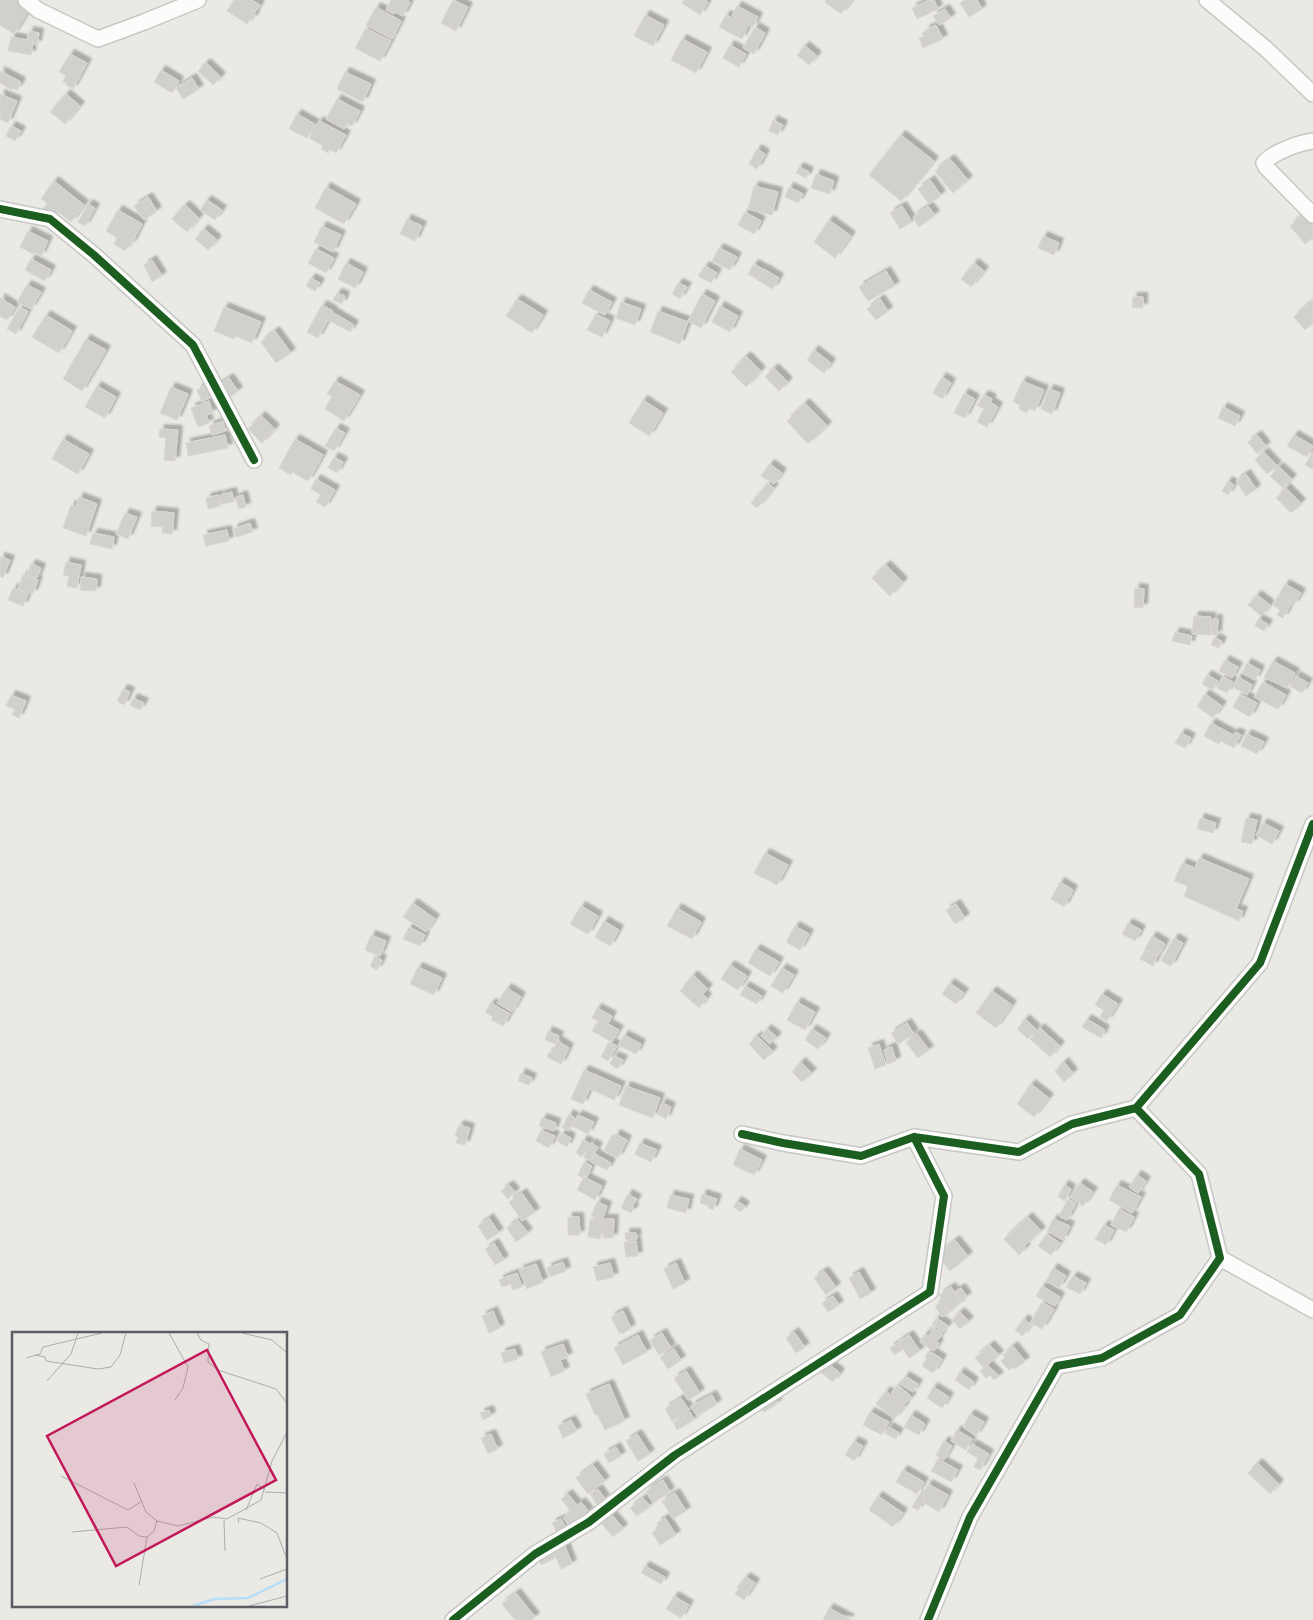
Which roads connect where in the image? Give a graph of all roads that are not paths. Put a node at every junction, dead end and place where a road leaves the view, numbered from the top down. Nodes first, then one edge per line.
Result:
1 (26, 0) edge
2 (198, 0) edge
3 (1207, 0) edge
4 (1313, 94) edge
5 (1313, 141) edge
6 (0, 209) edge
7 (1313, 215) edge
8 (254, 460) dead end
9 (1313, 824) edge
10 (1136, 1108) junction
11 (742, 1134) dead end
12 (914, 1138) junction
13 (1220, 1258) junction
14 (1313, 1310) edge
15 (453, 1620) edge
16 (928, 1620) edge

1 - 2 street
3 - 4 street
5 - 7 street
6 - 8 street
9 - 10 street
10 - 12 street
10 - 13 street
11 - 12 street
12 - 15 street
13 - 14 street
13 - 16 street

